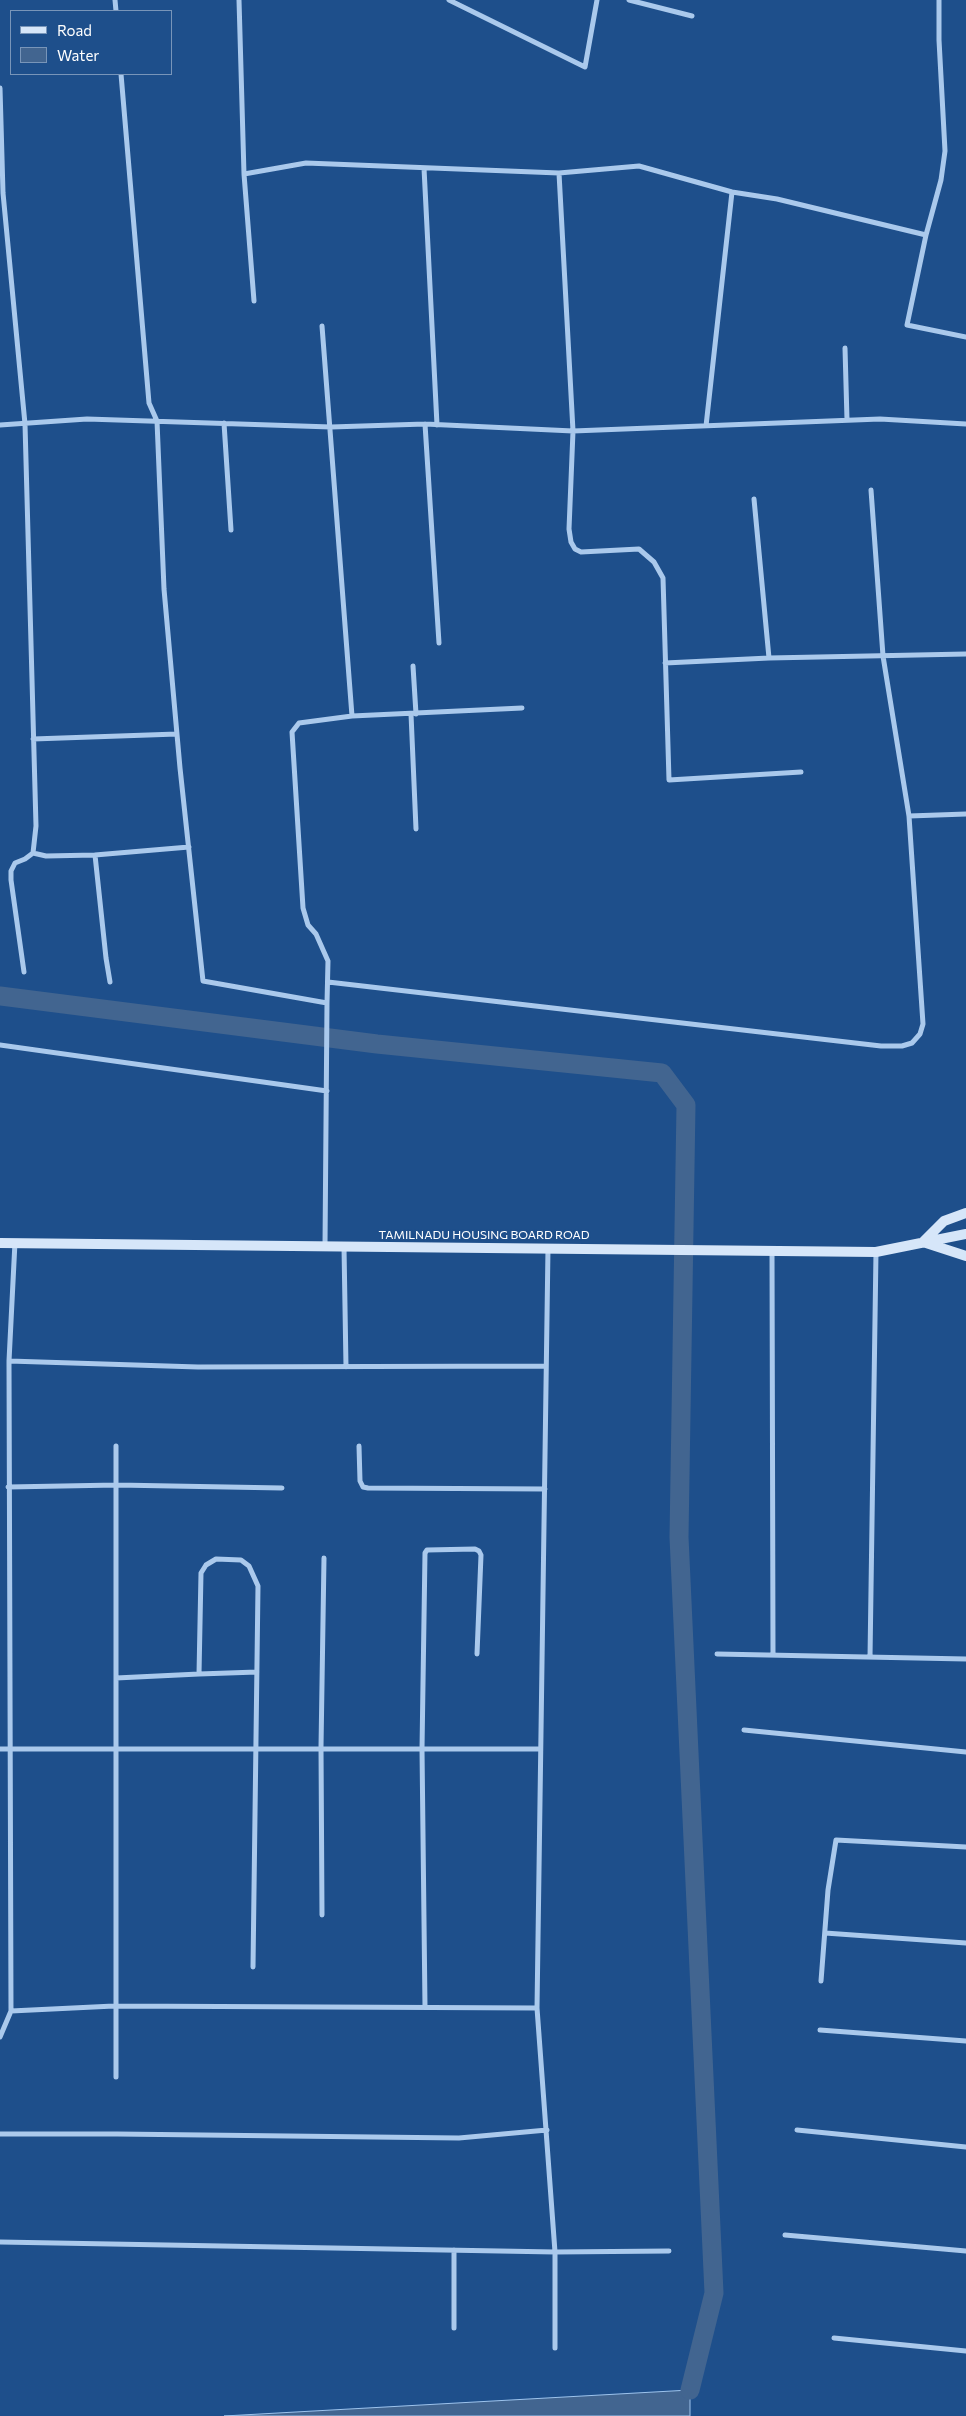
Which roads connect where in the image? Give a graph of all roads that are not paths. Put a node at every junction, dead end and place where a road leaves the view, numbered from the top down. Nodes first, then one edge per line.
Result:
1 (240, 0) edge
2 (449, 0) edge
3 (597, 0) edge
4 (629, 0) edge
5 (940, 0) edge
6 (692, 16) dead end
7 (121, 75) edge
8 (0, 88) edge
9 (424, 168) junction
10 (559, 173) junction
11 (244, 174) junction
12 (732, 192) junction
13 (926, 235) junction
14 (254, 301) dead end
15 (322, 326) dead end
16 (966, 337) edge
17 (844, 348) dead end
18 (847, 420) junction
19 (157, 421) junction
20 (224, 423) junction
21 (25, 424) junction
22 (425, 424) junction
23 (437, 424) junction
24 (966, 424) edge
25 (0, 425) edge
26 (706, 426) junction
27 (331, 427) junction
28 (573, 431) junction
29 (871, 490) dead end
30 (754, 499) dead end
31 (231, 530) dead end
32 (439, 643) dead end
33 (966, 654) edge
34 (883, 656) junction
35 (769, 658) junction
36 (666, 663) junction
37 (413, 666) dead end
38 (522, 708) dead end
39 (414, 714) junction
40 (352, 716) junction
41 (177, 734) junction
42 (33, 739) junction
43 (801, 772) dead end
44 (966, 814) edge
45 (909, 816) junction
46 (416, 829) dead end
47 (188, 847) junction
48 (33, 852) junction
49 (95, 855) junction
50 (24, 972) dead end
51 (110, 982) dead end
52 (328, 982) junction
53 (327, 1003) junction
54 (0, 1044) edge
55 (327, 1091) junction
56 (966, 1213) edge
57 (966, 1234) edge
58 (15, 1242) junction
59 (923, 1242) junction
60 (0, 1243) edge
61 (325, 1245) junction
62 (344, 1246) junction
63 (548, 1248) junction
64 (772, 1250) junction
65 (876, 1252) junction
66 (966, 1256) edge
67 (9, 1361) junction
68 (546, 1366) junction
69 (346, 1367) junction
70 (116, 1446) dead end
71 (358, 1446) dead end
72 (117, 1485) junction
73 (8, 1487) junction
74 (282, 1488) dead end
75 (545, 1490) junction
76 (324, 1558) dead end
77 (477, 1654) dead end
78 (717, 1654) dead end
79 (774, 1655) junction
80 (870, 1656) junction
81 (966, 1659) edge
82 (257, 1672) junction
83 (199, 1674) junction
84 (116, 1678) junction
85 (744, 1730) dead end
86 (0, 1748) edge
87 (320, 1748) junction
88 (8, 1749) junction
89 (116, 1749) junction
90 (256, 1749) junction
91 (422, 1749) junction
92 (540, 1749) junction
93 (966, 1752) edge
94 (966, 1848) edge
95 (322, 1915) dead end
96 (825, 1933) junction
97 (966, 1943) edge
98 (253, 1968) dead end
99 (821, 1981) dead end
100 (114, 2006) junction
101 (425, 2007) junction
102 (537, 2008) junction
103 (11, 2011) junction
104 (820, 2030) dead end
105 (0, 2037) edge
106 (966, 2041) edge
107 (116, 2077) dead end
108 (547, 2130) junction
109 (797, 2130) dead end
110 (0, 2134) edge
111 (966, 2147) edge
112 (785, 2235) dead end
113 (0, 2242) edge
114 (454, 2250) junction
115 (966, 2250) edge
116 (669, 2251) dead end
117 (555, 2252) junction
118 (454, 2328) dead end
119 (834, 2338) dead end
120 (555, 2348) dead end
121 (966, 2351) edge

1 - 11 street
2 - 3 street
4 - 6 street
5 - 13 street
7 - 19 street
8 - 21 street
9 - 10 street
9 - 11 street
9 - 23 street
10 - 12 street
10 - 28 street
11 - 14 street
12 - 13 street
12 - 26 street
13 - 16 street
15 - 27 street
17 - 18 street
18 - 24 street
18 - 26 street
19 - 20 street
19 - 21 street
19 - 41 street
20 - 27 street
20 - 31 street
21 - 25 street
21 - 42 street
22 - 23 street
22 - 27 street
22 - 32 street
23 - 28 street
26 - 28 street
27 - 40 street
28 - 36 street
29 - 34 street
30 - 35 street
33 - 34 street
34 - 35 street
34 - 45 street
35 - 36 street
36 - 43 street
37 - 39 street
38 - 39 street
39 - 40 street
39 - 46 street
40 - 52 street
41 - 42 street
41 - 47 street
42 - 48 street
44 - 45 street
45 - 52 street
47 - 49 street
47 - 53 street
48 - 49 street
48 - 50 street
49 - 51 street
52 - 53 street
53 - 55 street
54 - 55 street
55 - 61 street
56 - 59 street
57 - 59 street, TAMILNADU HOUSING BOARD ROAD
58 - 60 street, TAMILNADU HOUSING BOARD ROAD
58 - 61 street, TAMILNADU HOUSING BOARD ROAD
58 - 67 street
59 - 65 street, TAMILNADU HOUSING BOARD ROAD
59 - 66 street
61 - 62 street, TAMILNADU HOUSING BOARD ROAD
62 - 63 street, TAMILNADU HOUSING BOARD ROAD
62 - 69 street
63 - 64 street, TAMILNADU HOUSING BOARD ROAD
63 - 68 street
64 - 65 street, TAMILNADU HOUSING BOARD ROAD
64 - 79 street
65 - 80 street
67 - 69 street
67 - 73 street
68 - 69 street
68 - 75 street
70 - 72 street
71 - 75 street
72 - 73 street
72 - 74 street
72 - 84 street
73 - 88 street
75 - 92 street
76 - 87 street
77 - 91 street
78 - 79 street
79 - 80 street
80 - 81 street
82 - 83 street
82 - 83 street
82 - 90 street
83 - 84 street
84 - 89 street
85 - 93 street
86 - 88 street
87 - 90 street
87 - 91 street
87 - 95 street
88 - 89 street
88 - 103 street
89 - 90 street
89 - 100 street
90 - 98 street
91 - 92 street
91 - 101 street
92 - 102 street
94 - 96 street
96 - 97 street
96 - 99 street
100 - 101 street
100 - 103 street
100 - 107 street
101 - 102 street
102 - 108 street
103 - 105 street
104 - 106 street
108 - 110 street
108 - 117 street
109 - 111 street
112 - 115 street
113 - 114 street
114 - 117 street
114 - 118 street
116 - 117 street
117 - 120 street
119 - 121 street

